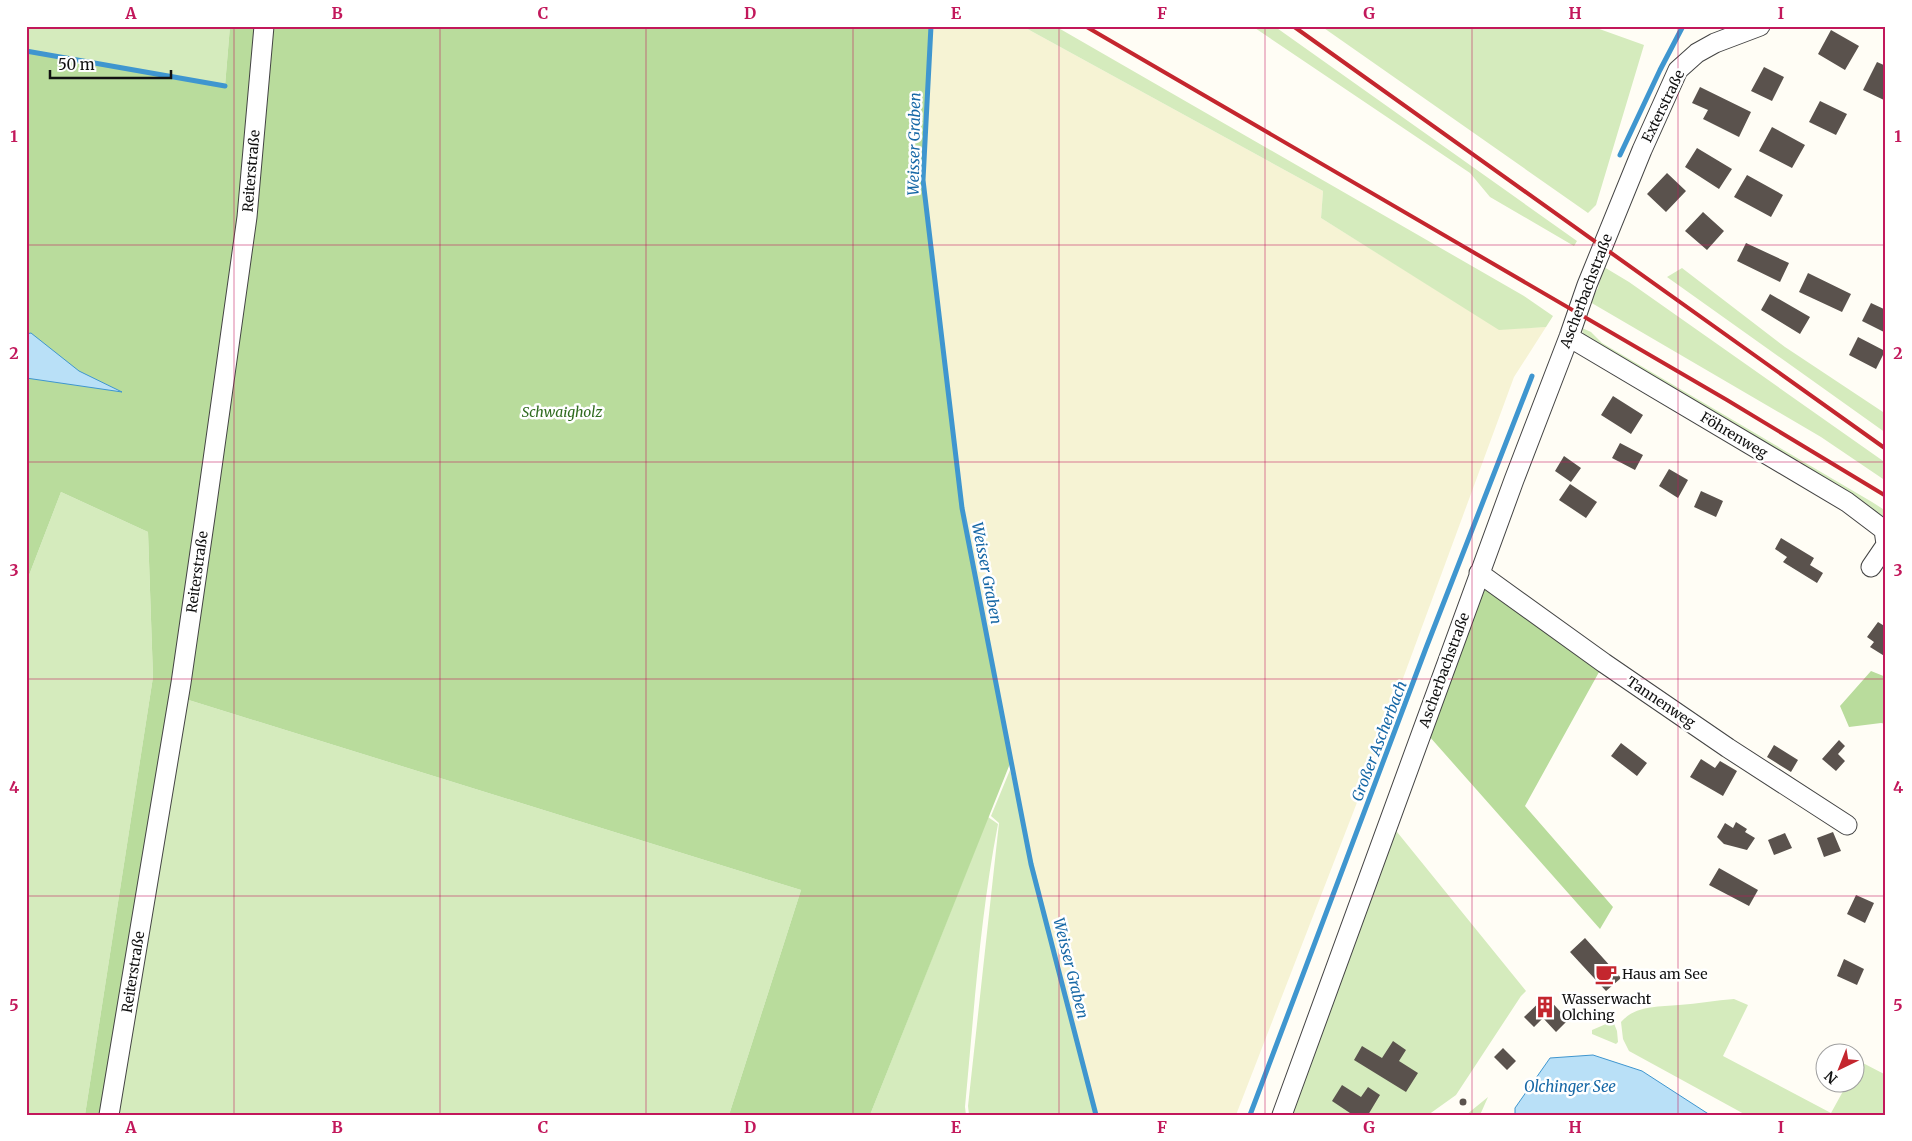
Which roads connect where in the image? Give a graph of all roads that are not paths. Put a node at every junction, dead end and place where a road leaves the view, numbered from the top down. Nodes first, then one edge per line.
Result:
1 (264, 26) edge
2 (1760, 26) edge
3 (1610, 227) joint
4 (1569, 338) junction
5 (1886, 545) edge
6 (1871, 567) dead end
7 (1479, 573) junction
8 (1847, 825) dead end
9 (109, 1115) edge
10 (1282, 1115) edge

1 - 9 street, Reiterstraße
2 - 3 street, Exterstraße
3 - 4 street, Ascherbachstraße
4 - 5 street, Föhrenweg
4 - 7 street, Ascherbachstraße
5 - 6 street, Föhrenweg
7 - 8 street, Tannenweg
7 - 10 street, Ascherbachstraße

